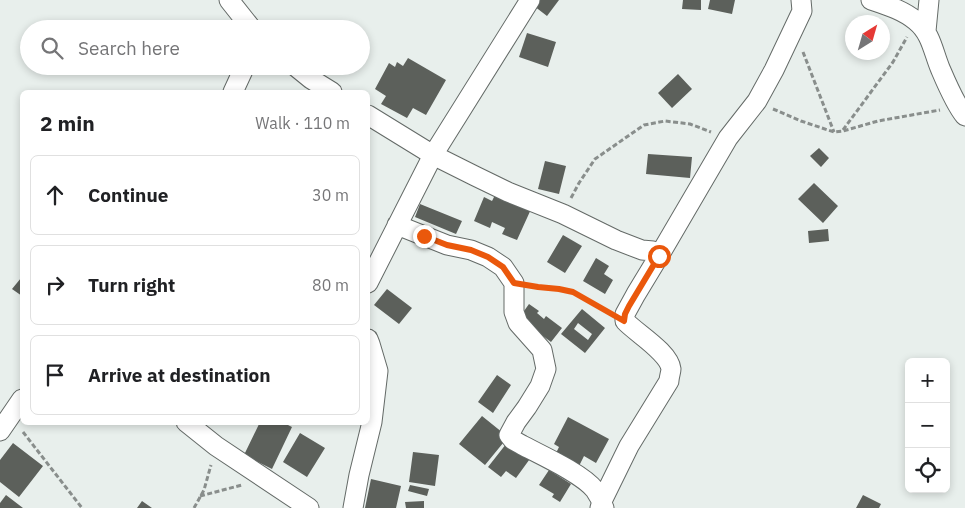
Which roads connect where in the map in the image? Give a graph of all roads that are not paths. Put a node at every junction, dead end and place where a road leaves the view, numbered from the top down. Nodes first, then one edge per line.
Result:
1 (229, 0) edge
2 (530, 0) edge
3 (801, 0) edge
4 (871, 0) edge
5 (929, 0) edge
6 (245, 20) edge
7 (921, 26) junction
8 (242, 75) edge
9 (306, 75) edge
10 (234, 90) edge
11 (329, 90) edge
12 (963, 112) edge
13 (370, 116) edge
14 (433, 154) junction
15 (397, 225) junction
16 (659, 256) junction
17 (370, 279) edge
18 (370, 344) edge
19 (20, 402) edge
20 (5, 424) edge
21 (190, 425) edge
22 (602, 506) edge
23 (308, 508) edge
24 (353, 508) edge

1 - 6 street
2 - 14 street
3 - 16 street
4 - 7 street
5 - 7 street
7 - 12 street
8 - 10 street
9 - 11 street
13 - 14 street
14 - 15 street
14 - 16 street
15 - 17 street
15 - 22 street
16 - 22 street
18 - 24 street
19 - 20 street
21 - 23 street

